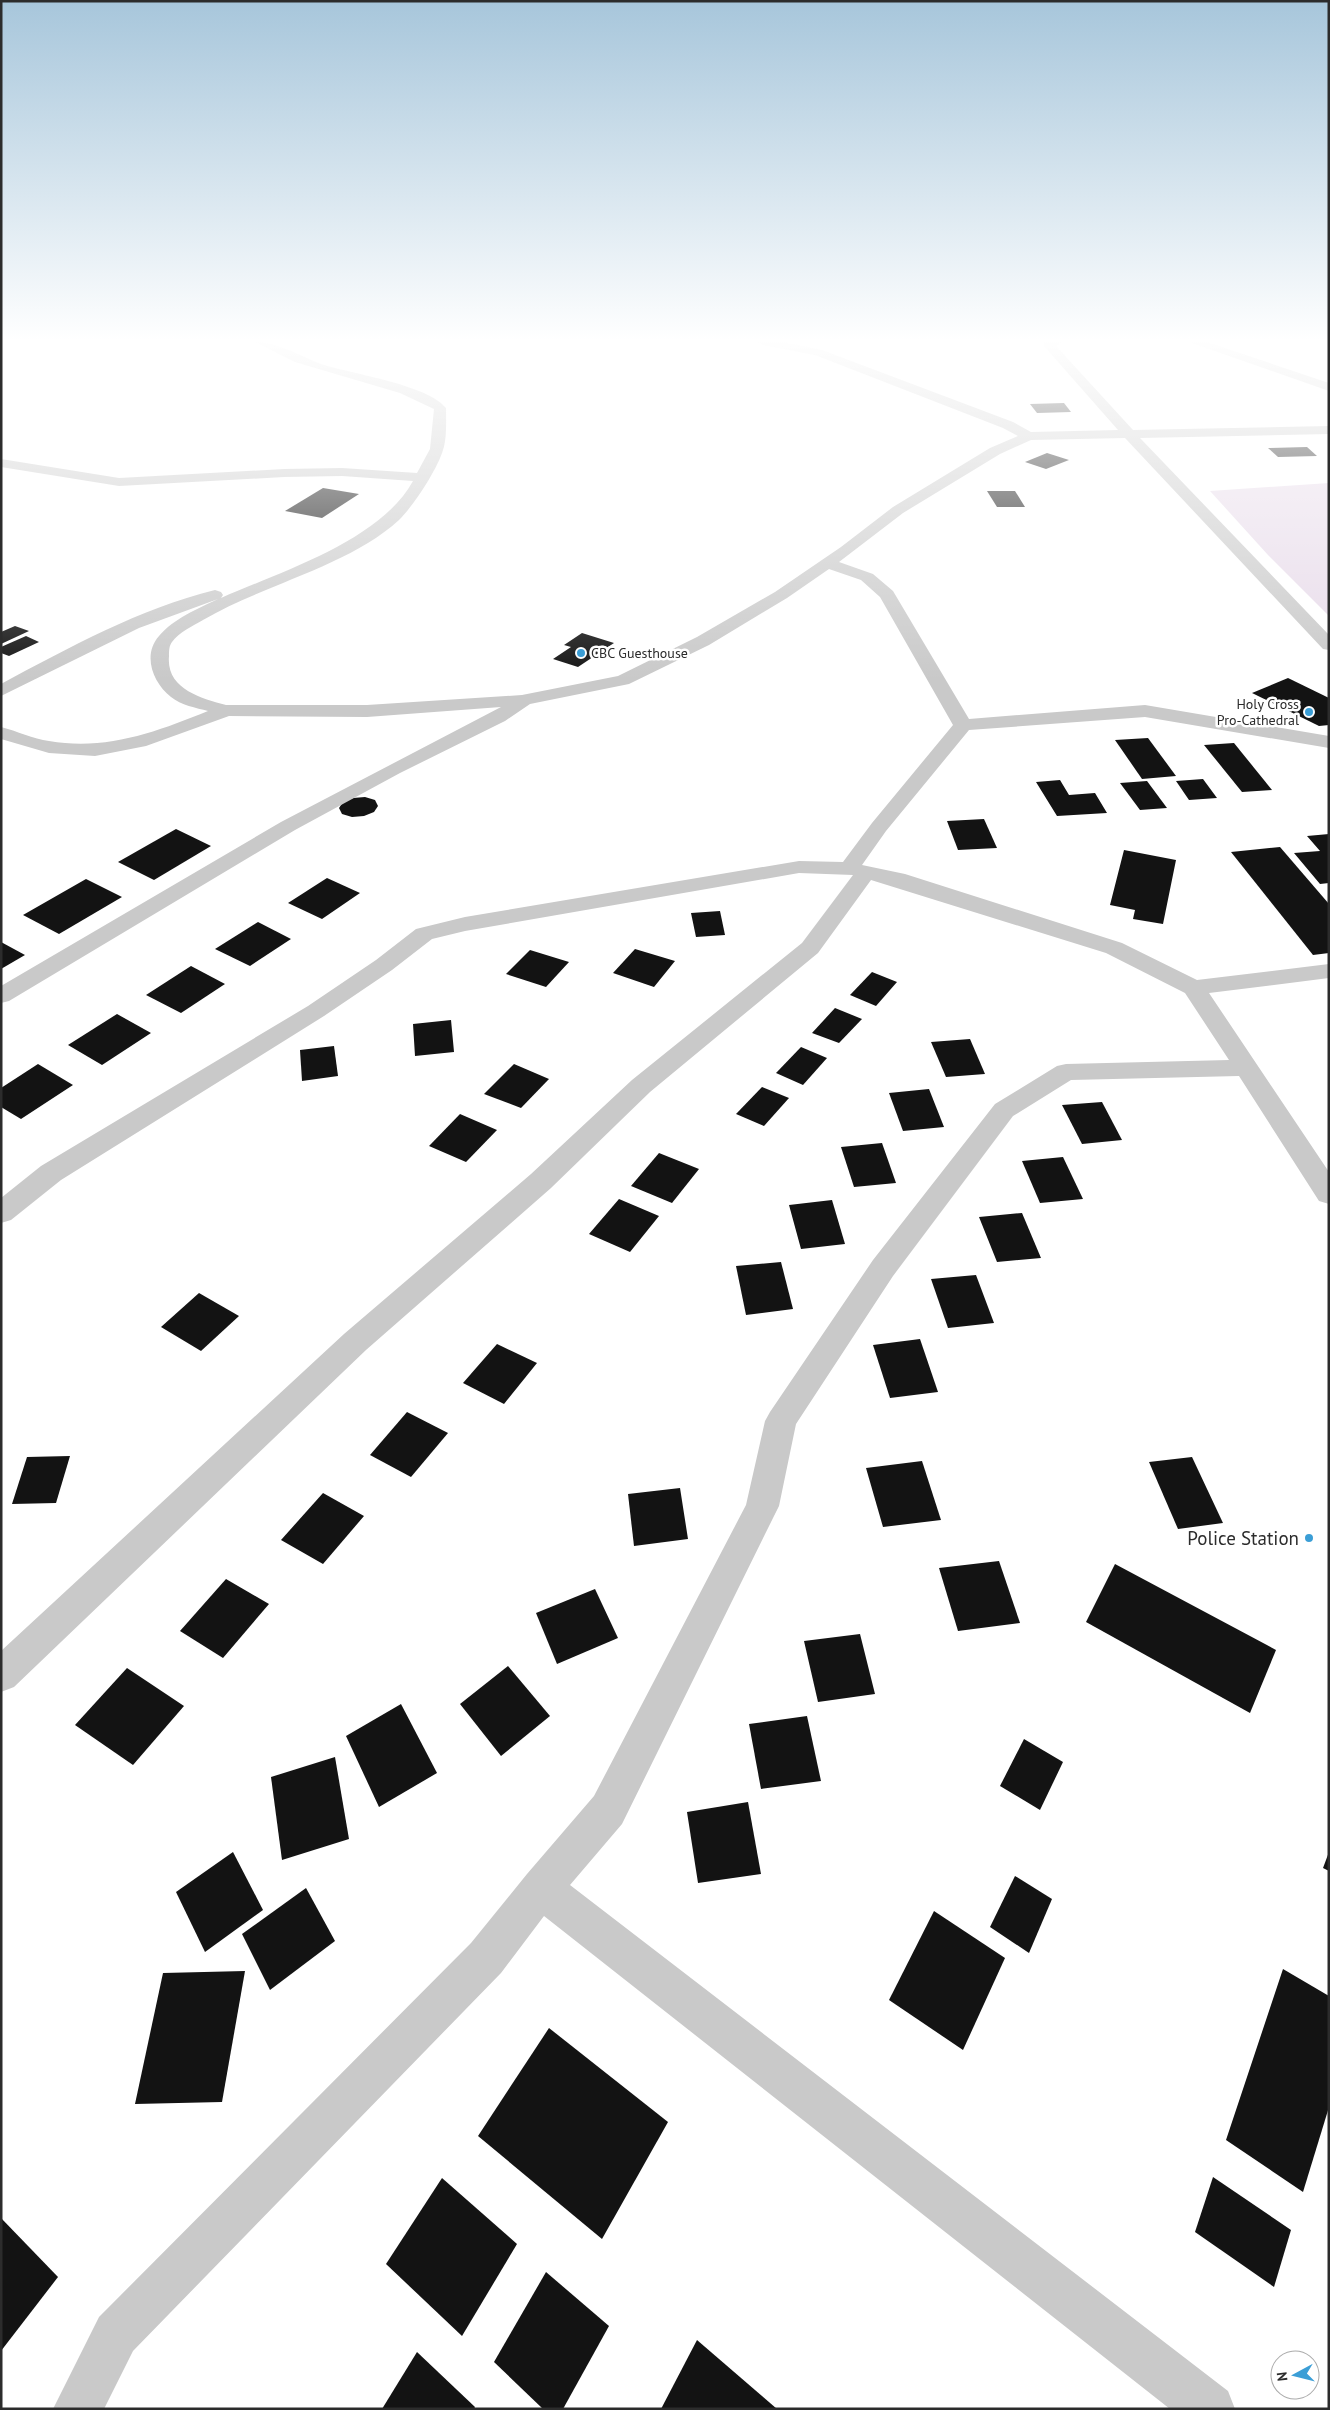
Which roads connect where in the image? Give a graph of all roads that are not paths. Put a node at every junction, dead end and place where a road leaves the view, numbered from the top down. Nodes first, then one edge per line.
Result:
1 (434, 454) edge
2 (989, 454) edge
3 (1147, 454) edge
4 (1, 463) edge
5 (422, 477) junction
6 (827, 563) junction
7 (267, 583) junction
8 (1329, 645) edge
9 (1, 691) edge
10 (524, 700) junction
11 (226, 710) junction
12 (963, 725) junction
13 (1, 733) edge
14 (1329, 742) edge
15 (857, 870) junction
16 (1329, 971) edge
17 (1194, 988) junction
18 (1, 996) edge
19 (1247, 1068) junction
20 (1329, 1194) edge
21 (1, 1213) edge
22 (1, 1675) edge
23 (541, 1888) junction
24 (78, 2409) edge
25 (1210, 2409) edge

1 - 5 street
2 - 6 street
3 - 8 street
4 - 5 street
5 - 7 street
6 - 10 street
6 - 12 street
7 - 9 street
7 - 11 street
10 - 11 street
10 - 18 street
11 - 13 street
12 - 14 street
12 - 15 street
15 - 17 street
15 - 21 street
15 - 22 street
16 - 17 street
17 - 19 street
19 - 20 street
19 - 23 street
23 - 24 street
23 - 25 street

